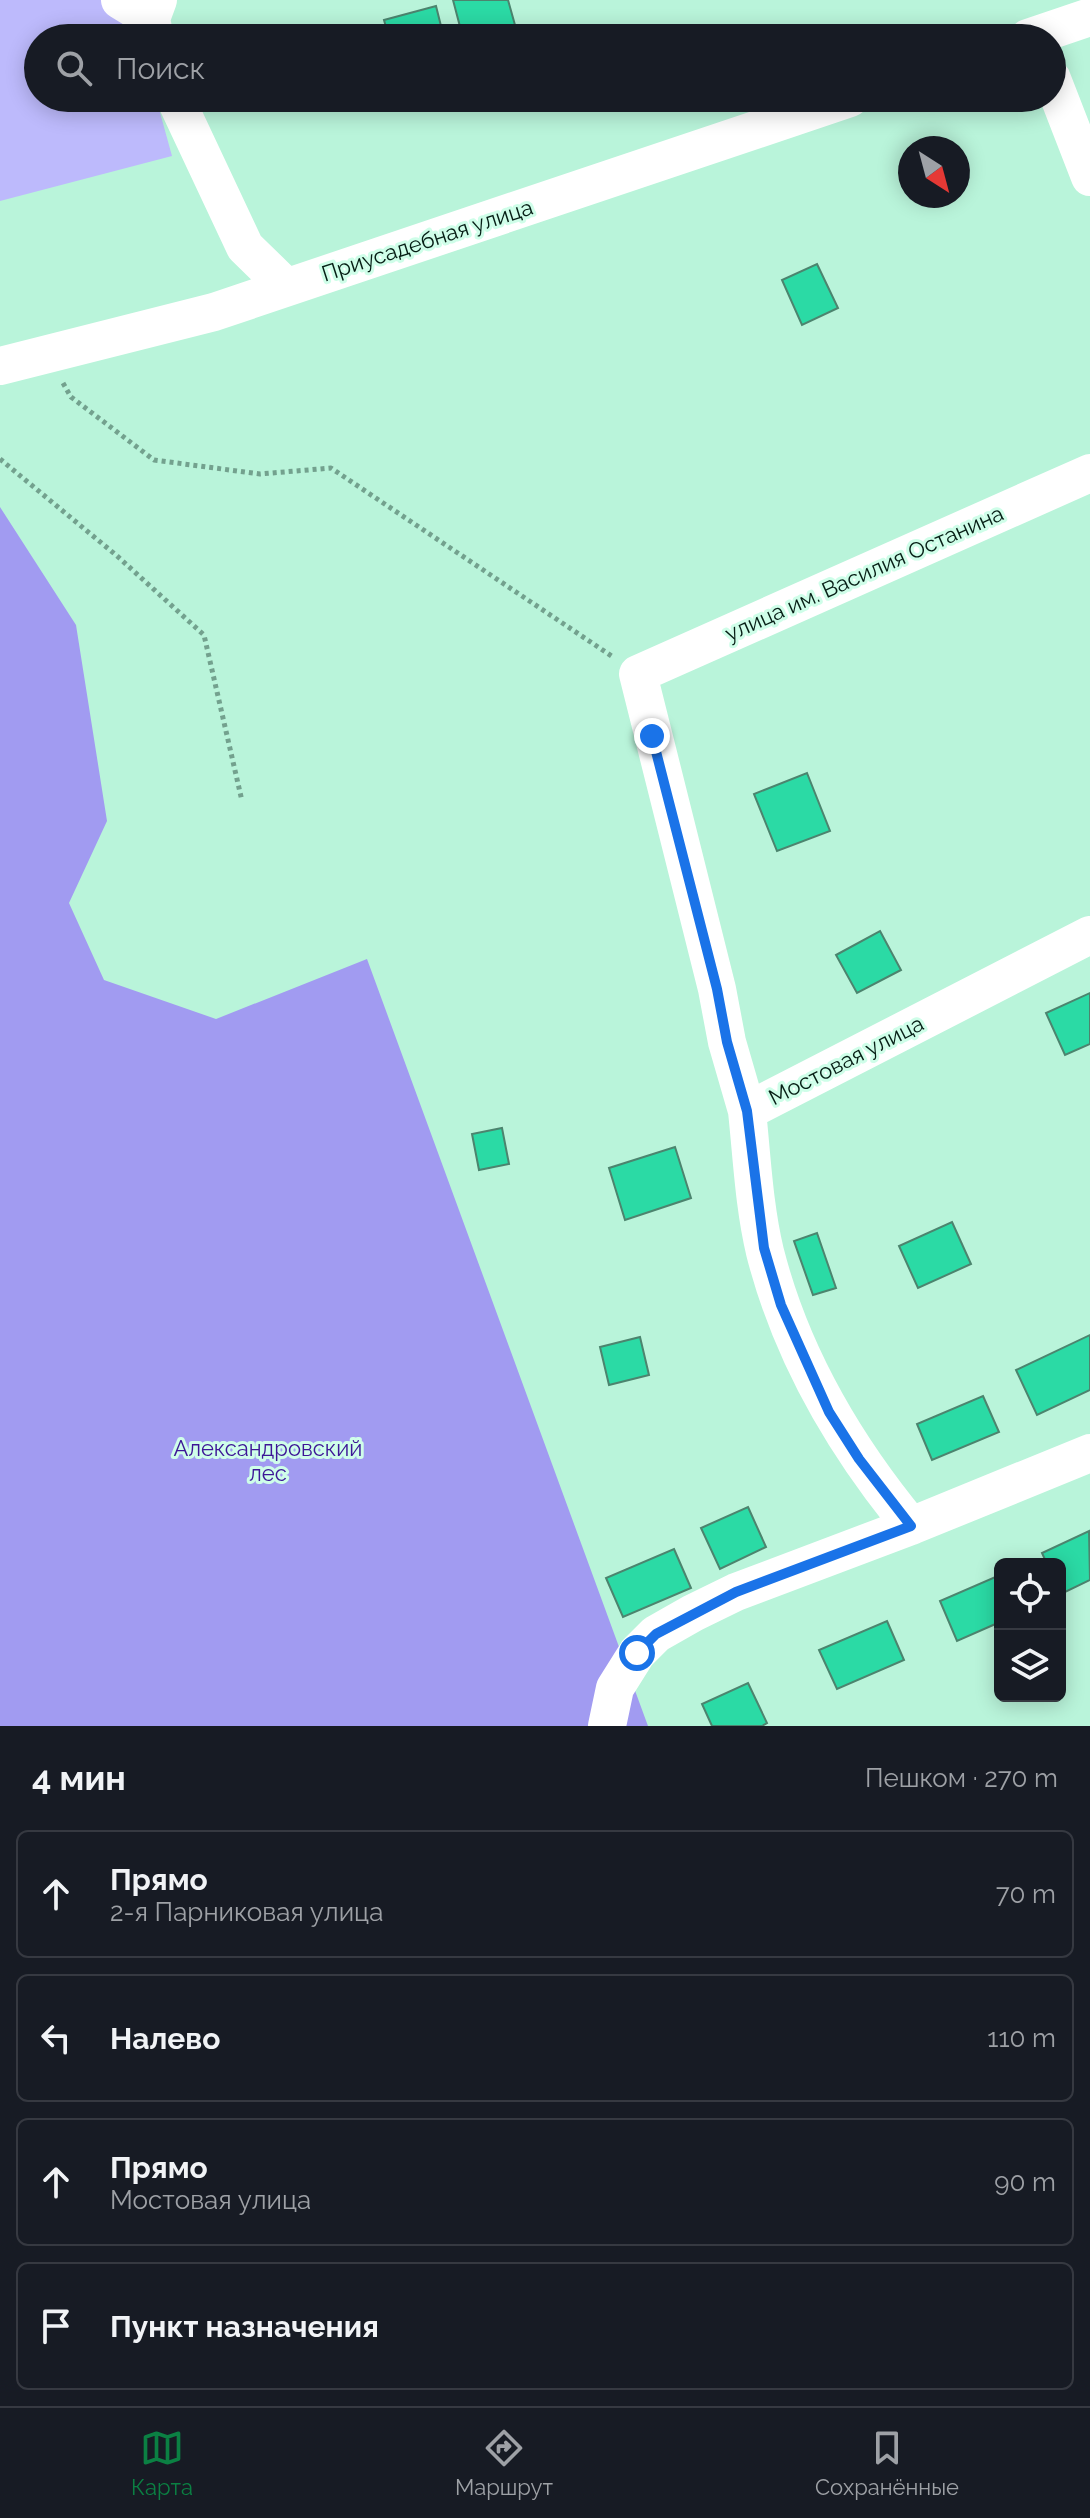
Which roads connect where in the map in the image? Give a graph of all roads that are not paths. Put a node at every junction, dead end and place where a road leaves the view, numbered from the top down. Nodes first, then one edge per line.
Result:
1 (1090, 17) edge
2 (1066, 25) edge
3 (182, 112) edge
4 (809, 112) edge
5 (1065, 112) edge
6 (1090, 177) edge
7 (285, 286) junction
8 (0, 366) edge
9 (1090, 473) edge
10 (638, 674) joint
11 (1090, 935) edge
12 (747, 1111) junction
13 (1090, 1453) edge
14 (911, 1526) junction
15 (607, 1726) edge

1 - 2 street
3 - 7 street
4 - 7 street, Приусадебная улица
5 - 6 street
7 - 8 street, Приусадебная улица
9 - 10 street, улица им. Василия Останина
10 - 12 street, Мостовая улица
11 - 12 street, Мостовая улица
12 - 14 street
13 - 14 street
14 - 15 street

